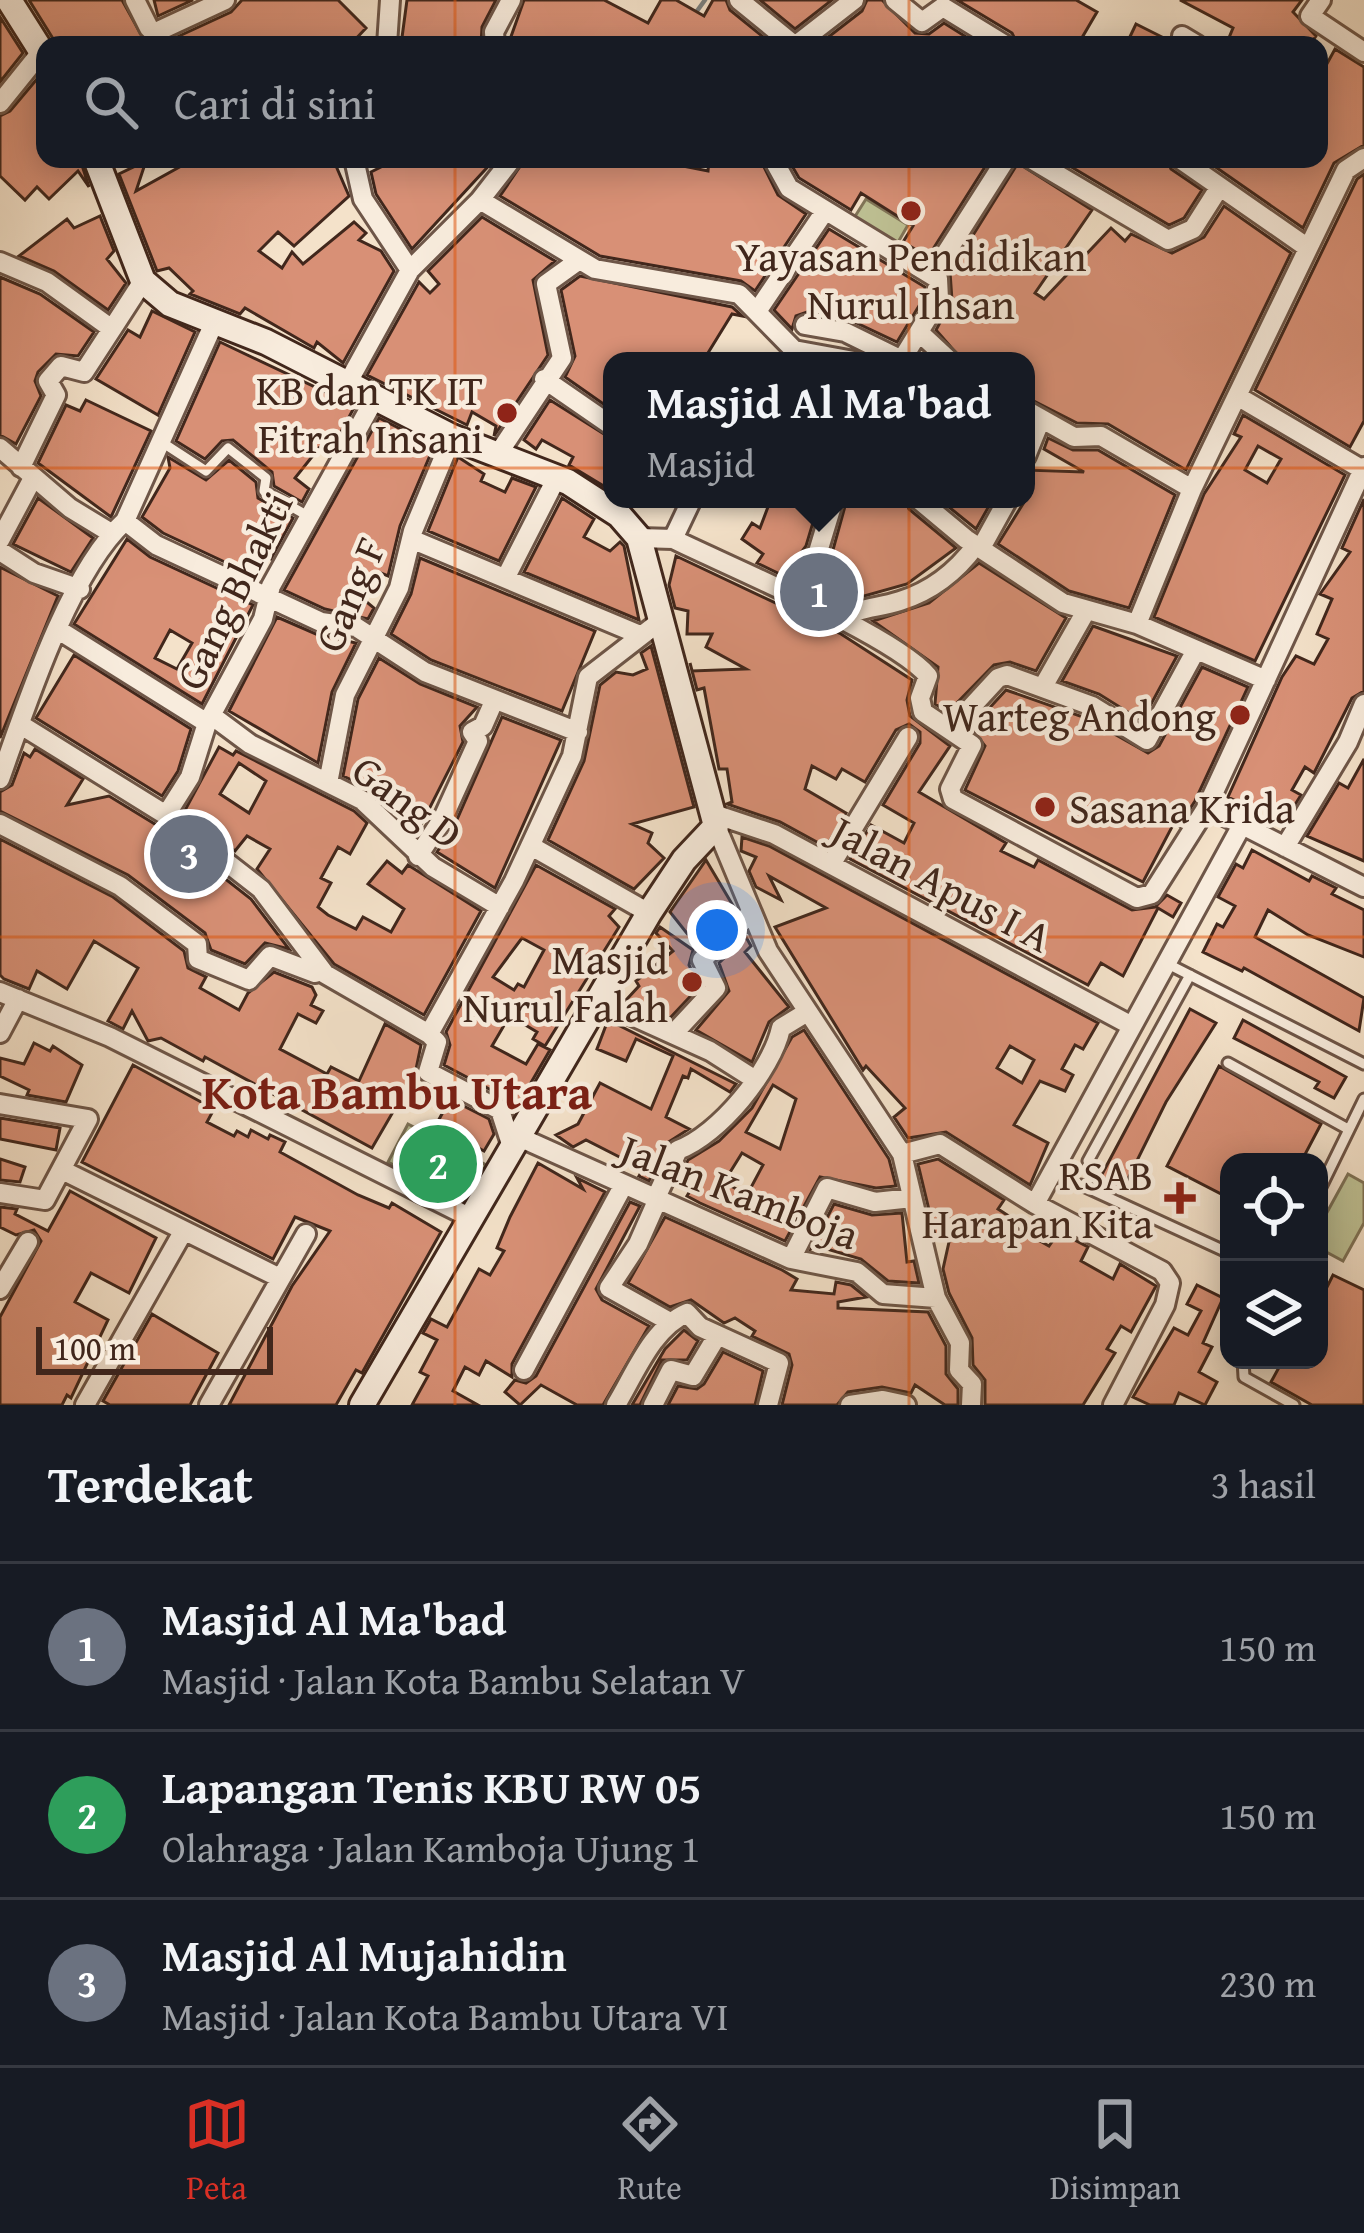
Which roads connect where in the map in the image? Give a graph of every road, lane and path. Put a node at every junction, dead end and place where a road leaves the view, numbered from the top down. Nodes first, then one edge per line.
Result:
1 (9, 0) edge
2 (135, 0) edge
3 (225, 0) edge
4 (390, 0) edge
5 (511, 0) edge
6 (739, 0) edge
7 (854, 0) edge
8 (895, 0) edge
9 (1321, 0) edge
10 (158, 36) edge
11 (165, 36) edge
12 (388, 36) edge
13 (494, 36) edge
14 (784, 36) edge
15 (807, 36) edge
16 (990, 36) edge
17 (36, 43) edge
18 (1364, 52) edge
19 (36, 62) edge
20 (0, 103) edge
21 (1364, 158) edge
22 (99, 168) edge
23 (356, 168) edge
24 (501, 168) edge
25 (777, 168) edge
26 (1000, 168) edge
27 (1046, 168) edge
28 (1192, 168) edge
29 (1219, 188) junction
30 (480, 200) junction
31 (825, 211) junction
32 (1308, 248) junction
33 (578, 261) junction
34 (0, 262) edge
35 (410, 270) junction
36 (932, 275) junction
37 (143, 281) junction
38 (758, 310) junction
39 (214, 323) junction
40 (805, 326) dead end
41 (112, 329) junction
42 (921, 334) junction
43 (787, 352) edge
44 (885, 352) edge
45 (907, 352) edge
46 (940, 352) edge
47 (544, 379) junction
48 (346, 386) junction
49 (1237, 396) junction
50 (374, 400) junction
51 (1035, 416) edge
52 (603, 420) edge
53 (452, 437) junction
54 (160, 441) junction
55 (0, 448) edge
56 (498, 454) junction
57 (1363, 469) edge
58 (27, 472) junction
59 (557, 477) junction
60 (1192, 489) junction
61 (603, 504) edge
62 (607, 508) edge
63 (688, 508) edge
64 (831, 508) edge
65 (930, 508) edge
66 (1002, 508) edge
67 (308, 516) junction
68 (118, 527) junction
69 (639, 538) junction
70 (411, 539) junction
71 (674, 539) junction
72 (0, 540) edge
73 (979, 546) junction
74 (0, 550) edge
75 (508, 575) junction
76 (80, 589) junction
77 (268, 594) junction
78 (787, 595) junction
79 (1086, 611) junction
80 (663, 619) junction
81 (837, 621) junction
82 (1137, 624) junction
83 (57, 629) junction
84 (640, 635) junction
85 (372, 639) junction
86 (1196, 650) junction
87 (1266, 680) junction
88 (1044, 685) junction
89 (494, 700) junction
90 (1364, 704) edge
91 (209, 719) junction
92 (21, 725) junction
93 (951, 729) junction
94 (578, 732) junction
95 (908, 737) dead end
96 (2, 766) edge
97 (328, 783) junction
98 (1207, 807) junction
99 (166, 815) junction
100 (715, 820) junction
101 (0, 824) edge
102 (1242, 825) junction
103 (532, 846) junction
104 (1285, 847) junction
105 (418, 856) junction
106 (832, 863) junction
107 (1364, 887) edge
108 (500, 907) junction
109 (649, 913) junction
110 (750, 914) junction
111 (1166, 963) junction
112 (315, 974) dead end
113 (1190, 975) junction
114 (9, 995) edge
115 (597, 1000) junction
116 (804, 1014) junction
117 (1132, 1026) junction
118 (0, 1033) edge
119 (674, 1033) junction
120 (429, 1034) junction
121 (1228, 1063) dead end
122 (1364, 1064) edge
123 (754, 1079) junction
124 (1364, 1099) edge
125 (0, 1104) edge
126 (1348, 1129) junction
127 (516, 1142) junction
128 (902, 1154) junction
129 (1088, 1161) dead end
130 (64, 1171) junction
131 (1328, 1172) edge
132 (1081, 1185) dead end
133 (622, 1188) junction
134 (0, 1193) edge
135 (912, 1198) junction
136 (656, 1201) junction
137 (1035, 1204) junction
138 (469, 1217) junction
139 (183, 1232) junction
140 (307, 1234) dead end
141 (28, 1242) dead end
142 (1220, 1249) edge
143 (791, 1259) junction
144 (280, 1278) junction
145 (0, 1289) edge
146 (936, 1298) junction
147 (670, 1322) junction
148 (717, 1336) junction
149 (1244, 1369) edge
150 (524, 1370) dead end
151 (85, 1405) edge
152 (209, 1405) edge
153 (362, 1405) edge
154 (616, 1405) edge
155 (653, 1405) edge
156 (768, 1405) edge
157 (850, 1405) edge
158 (906, 1405) edge
159 (970, 1405) edge
160 (1113, 1405) edge
161 (1294, 1405) edge

1 - 17 street
2 - 10 street
3 - 11 street
4 - 12 street
5 - 13 street
6 - 14 street
7 - 15 street
8 - 16 street
9 - 18 street
19 - 20 street
21 - 32 street
22 - 37 street
23 - 35 street
24 - 30 street
25 - 31 street
26 - 36 street
27 - 29 street
28 - 29 street
29 - 32 street
30 - 33 street
30 - 35 street
31 - 36 street
31 - 38 street
32 - 49 street
33 - 38 street
33 - 47 street
34 - 41 street
35 - 48 street
36 - 42 street
37 - 39 street
37 - 41 street
38 - 43 street
39 - 48 street
39 - 54 street
40 - 44 street
41 - 58 street
42 - 45 street
42 - 46 street
47 - 52 street
47 - 56 street
48 - 50 street
49 - 57 street
49 - 60 street
50 - 53 street
50 - 67 street, Gang Bhakti
51 - 60 street
53 - 56 street
53 - 70 street, Gang F
54 - 67 lane
54 - 68 street
55 - 58 street
56 - 59 street
57 - 87 street
58 - 68 street
58 - 72 street
59 - 61 street
59 - 75 street
60 - 82 street
62 - 69 street
63 - 71 street
64 - 78 street
65 - 73 street
66 - 73 street
67 - 77 street, Gang Bhakti
68 - 76 street
68 - 77 street
69 - 71 street
69 - 80 street
70 - 75 street
70 - 85 street, Gang F
71 - 78 street
73 - 79 street
73 - 81 street
74 - 76 street
75 - 84 street
76 - 83 street
77 - 85 street
77 - 91 street, Gang Bhakti
78 - 81 street
79 - 82 street
79 - 88 street
80 - 84 street
80 - 100 street
81 - 93 street
82 - 86 street
83 - 91 street, Gang D
83 - 92 street
84 - 94 street
85 - 89 street
85 - 97 street, Gang F
86 - 87 street
86 - 88 street
87 - 98 street
88 - 93 street
89 - 94 street
89 - 105 street
90 - 104 street
91 - 97 street, Gang D
91 - 99 street, Gang Bhakti
92 - 96 street
92 - 99 street
93 - 98 street
94 - 103 street
95 - 106 street
97 - 105 street, Gang D
98 - 102 street
99 - 120 street
100 - 106 street, Jalan Apus I A
100 - 109 street
100 - 110 street
101 - 112 street
102 - 104 street
102 - 111 street
103 - 108 street
103 - 109 street
104 - 107 street
105 - 108 street, Gang D
106 - 117 street, Jalan Apus I A
108 - 120 street
109 - 115 street
110 - 116 street
110 - 119 street
111 - 113 lane
111 - 117 street
113 - 122 lane
113 - 129 lane
114 - 118 street
114 - 138 street
115 - 119 street
115 - 127 street
116 - 123 street
116 - 128 street
117 - 137 street
119 - 123 street
120 - 127 street
121 - 126 lane
123 - 136 street
124 - 126 lane
125 - 130 street
126 - 131 lane
127 - 133 street, Jalan Kamboja
127 - 138 street
128 - 135 street
128 - 137 street
130 - 134 street
130 - 139 street
132 - 142 lane
133 - 136 street, Jalan Kamboja
133 - 150 street
135 - 143 street
135 - 146 street
136 - 143 street, Jalan Kamboja
136 - 147 street
137 - 160 street
138 - 153 street
139 - 144 street
139 - 151 street
140 - 144 street
141 - 145 street
143 - 146 street, Jalan Kamboja
144 - 152 street
146 - 159 street
147 - 148 street
147 - 154 street
148 - 155 street
148 - 156 street
149 - 161 lane
157 - 158 street

